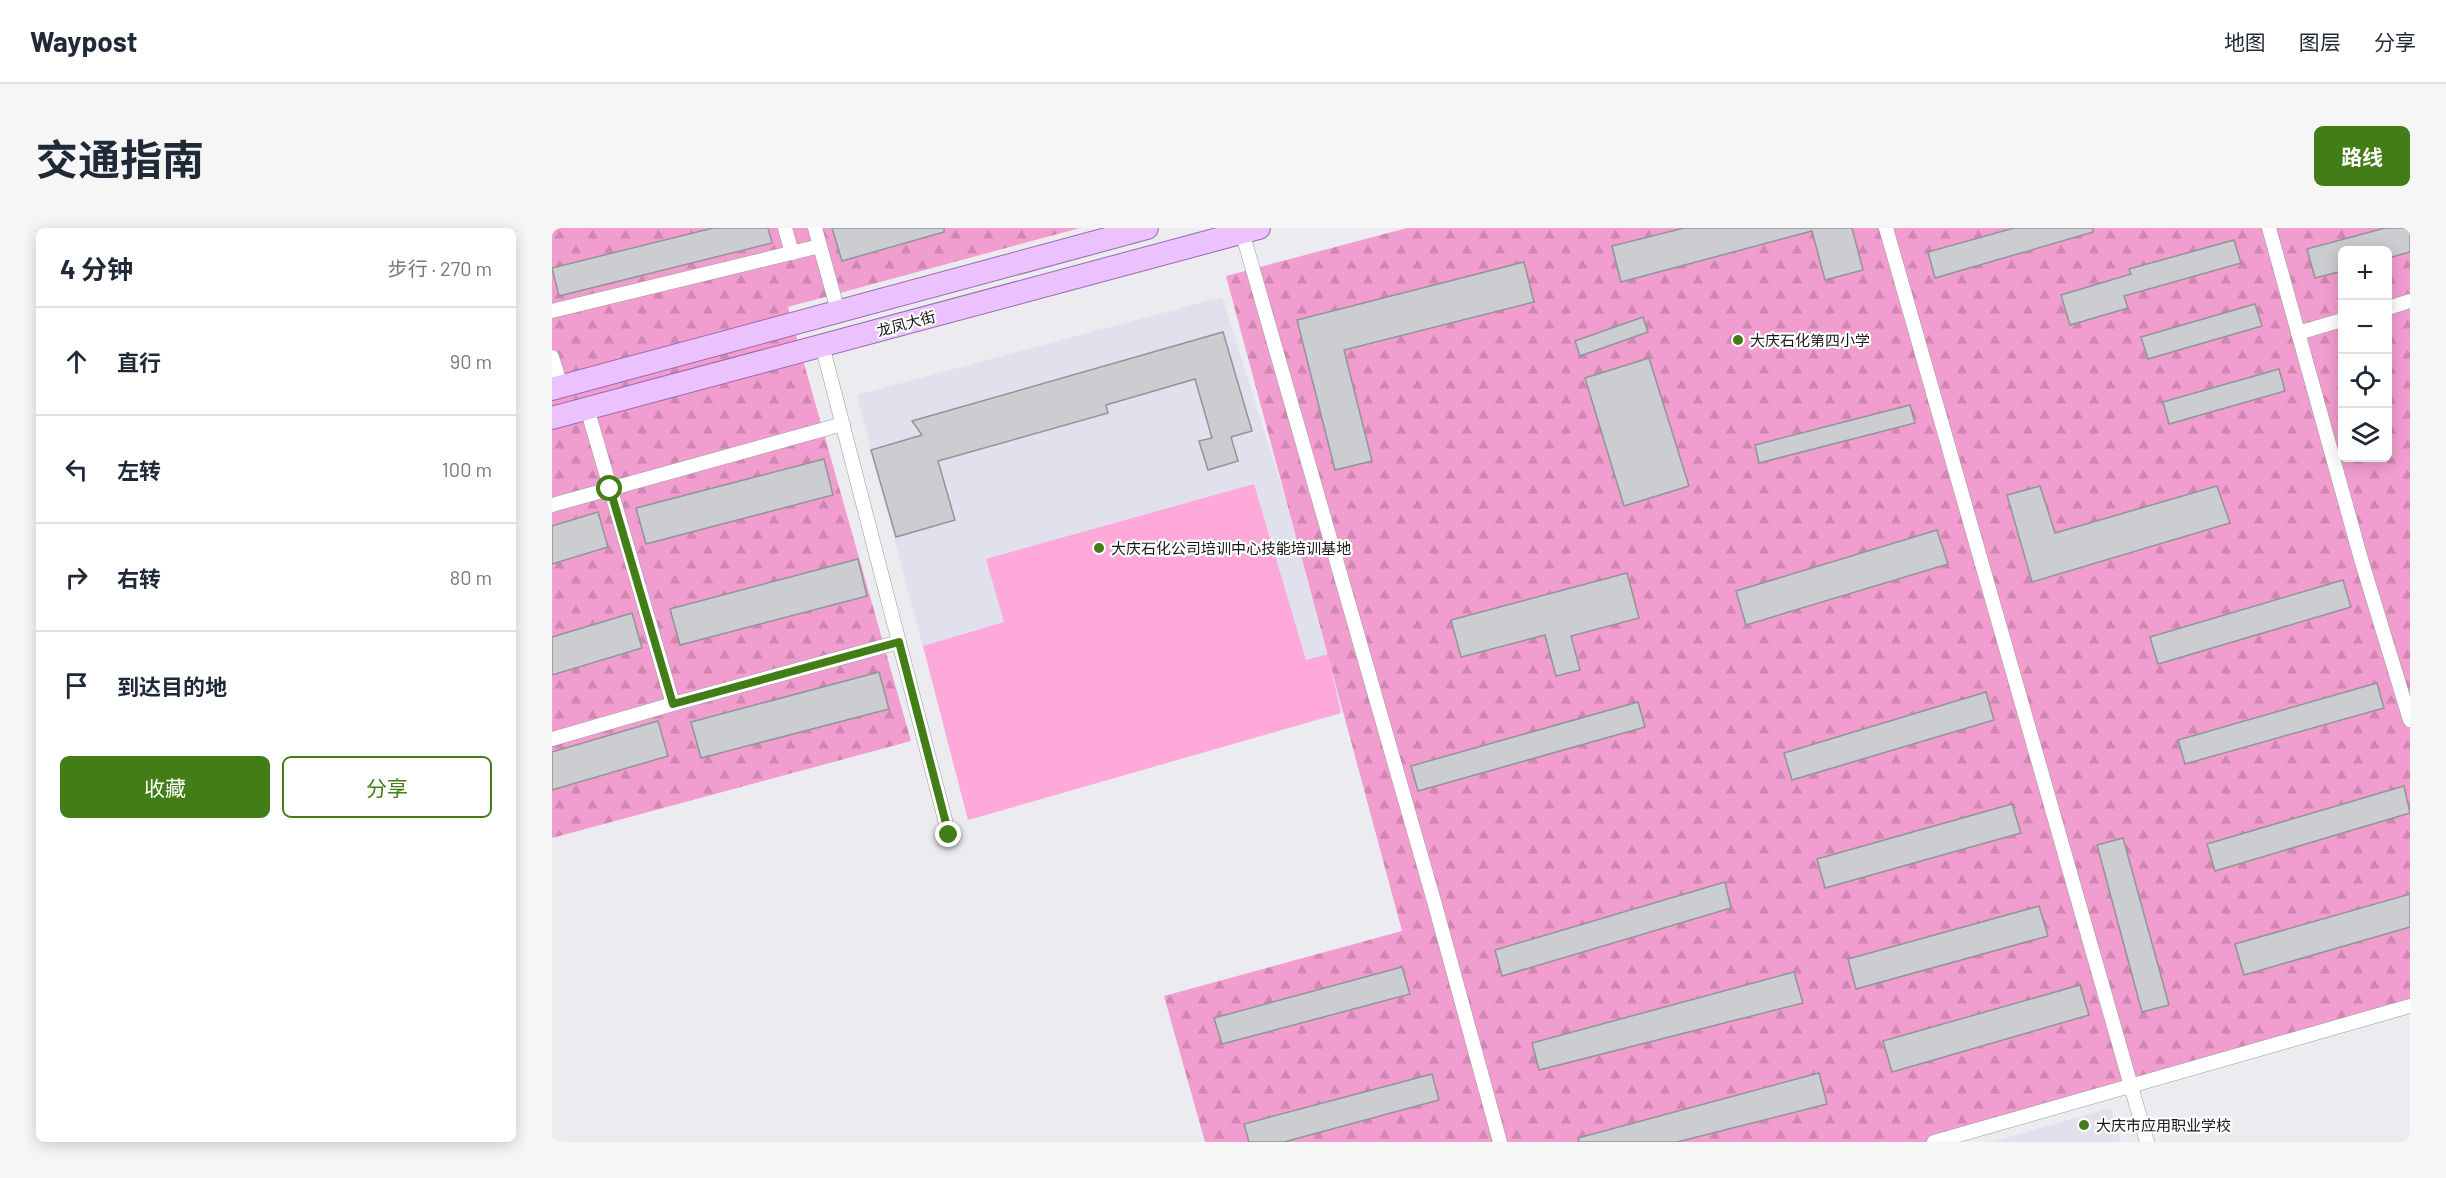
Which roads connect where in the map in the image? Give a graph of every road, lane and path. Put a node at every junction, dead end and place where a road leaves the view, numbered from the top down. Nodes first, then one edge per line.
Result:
1 (785, 228) edge
2 (815, 228) edge
3 (1148, 228) edge
4 (1886, 228) edge
5 (2269, 228) edge
6 (1248, 229) edge
7 (820, 246) junction
8 (792, 253) junction
9 (2410, 301) edge
10 (2392, 307) edge
11 (552, 311) edge
12 (838, 311) junction
13 (2338, 321) edge
14 (2298, 333) junction
15 (822, 345) junction
16 (552, 357) edge
17 (556, 388) edge
18 (587, 408) junction
19 (552, 418) edge
20 (843, 424) junction
21 (610, 489) junction
22 (552, 505) edge
23 (899, 642) junction
24 (673, 704) junction
25 (2410, 720) edge
26 (552, 739) edge
27 (949, 835) dead end
28 (2410, 1006) edge
29 (2131, 1086) junction
30 (1500, 1142) edge
31 (1934, 1142) edge
32 (2147, 1142) edge

1 - 8 street
2 - 7 street
3 - 12 main road, 龙凤大街
4 - 29 street
5 - 14 street
6 - 15 main road, 龙凤大街
6 - 30 street
7 - 8 street
7 - 12 street
8 - 11 street
9 - 10 street
12 - 17 main road, 龙凤大街
13 - 14 street
14 - 25 street
15 - 18 main road, 龙凤大街
15 - 20 street
16 - 17 street
18 - 19 main road, 龙凤大街
18 - 21 street
20 - 21 street
20 - 23 street
21 - 22 street
21 - 24 street
23 - 24 street
23 - 27 street
24 - 26 street
28 - 29 street
29 - 31 street
29 - 32 street

